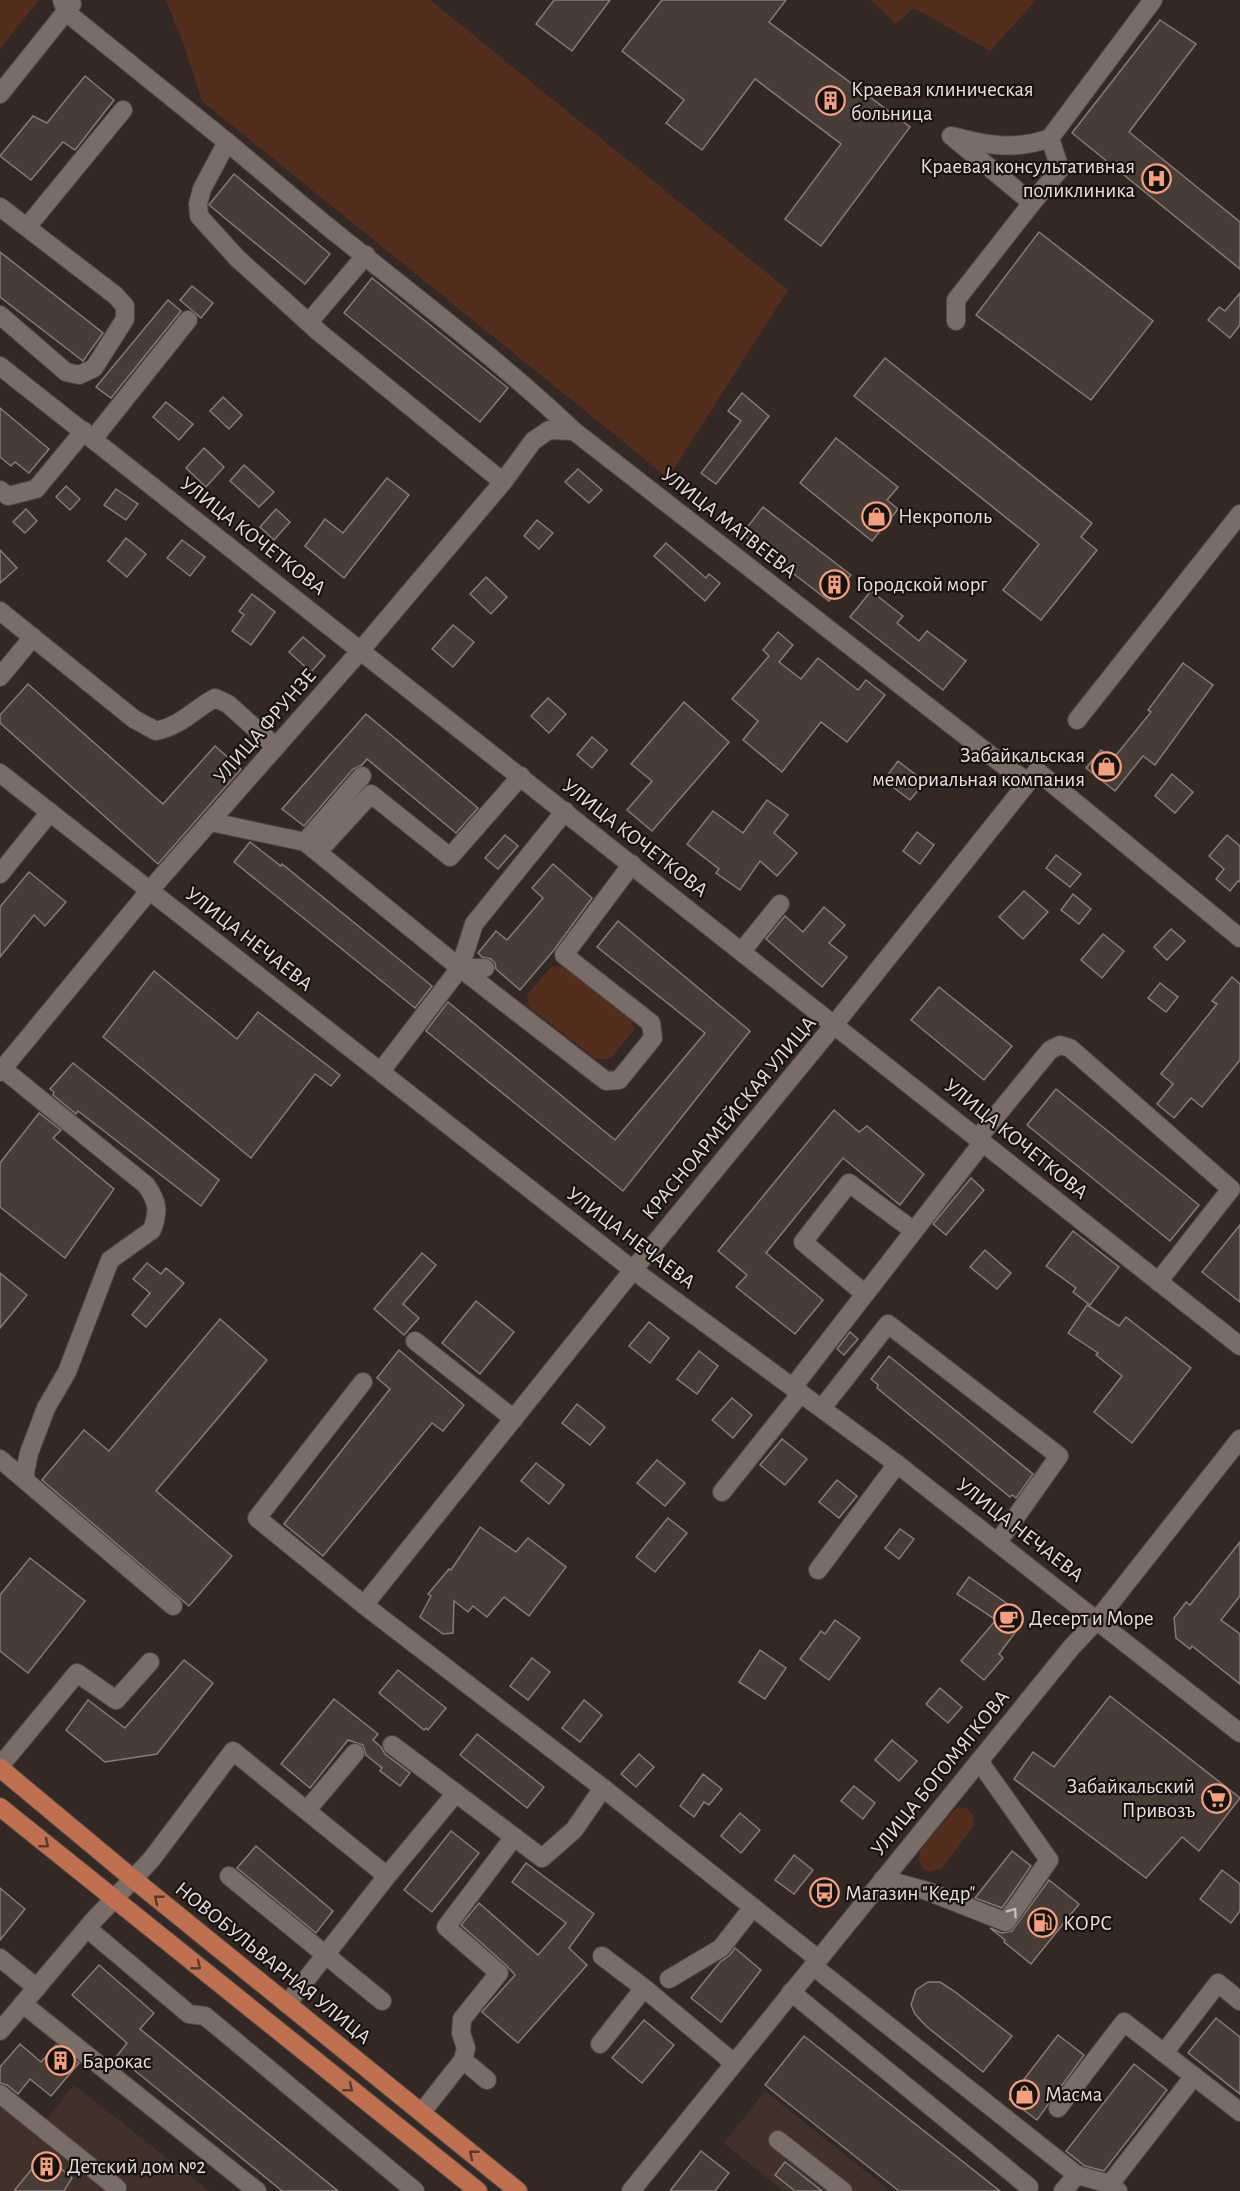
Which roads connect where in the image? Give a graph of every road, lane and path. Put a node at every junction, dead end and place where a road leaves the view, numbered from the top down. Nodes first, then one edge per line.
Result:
1 (1153, 0) edge
2 (67, 5) edge
3 (0, 93) edge
4 (123, 110) dead end
5 (1050, 138) junction
6 (228, 142) junction
7 (1032, 203) junction
8 (0, 207) edge
9 (27, 228) junction
10 (366, 255) junction
11 (0, 315) edge
12 (189, 320) dead end
13 (956, 321) dead end
14 (309, 322) junction
15 (0, 366) edge
16 (574, 431) junction
17 (88, 435) junction
18 (503, 482) junction
19 (0, 490) edge
20 (1240, 514) edge
21 (1234, 535) edge
22 (0, 611) edge
23 (33, 637) junction
24 (361, 650) junction
25 (0, 677) edge
26 (1077, 720) dead end
27 (276, 747) junction
28 (0, 773) edge
29 (362, 776) dead end
30 (521, 776) junction
31 (1033, 776) junction
32 (565, 811) junction
33 (50, 812) junction
34 (211, 822) junction
35 (305, 842) junction
36 (632, 864) junction
37 (0, 874) edge
38 (150, 890) junction
39 (780, 904) dead end
40 (1240, 938) edge
41 (741, 951) junction
42 (460, 968) junction
43 (485, 968) dead end
44 (834, 1025) junction
45 (2, 1070) edge
46 (381, 1071) junction
47 (980, 1140) junction
48 (1236, 1184) edge
49 (914, 1231) junction
50 (633, 1270) junction
51 (1158, 1281) junction
52 (865, 1294) junction
53 (415, 1341) dead end
54 (1240, 1346) edge
55 (363, 1382) dead end
56 (797, 1390) junction
57 (822, 1408) junction
58 (514, 1419) junction
59 (1240, 1440) edge
60 (0, 1459) edge
61 (897, 1464) junction
62 (27, 1482) junction
63 (722, 1492) dead end
64 (998, 1542) junction
65 (818, 1570) dead end
66 (364, 1605) junction
67 (173, 1606) dead end
68 (1098, 1619) junction
69 (150, 1662) dead end
70 (1240, 1733) edge
71 (392, 1745) dead end
72 (355, 1753) dead end
73 (979, 1761) junction
74 (0, 1767) edge
75 (603, 1788) junction
76 (456, 1793) junction
77 (0, 1807) edge
78 (308, 1810) junction
79 (514, 1837) junction
80 (229, 1876) dead end
81 (387, 1876) junction
82 (132, 1878) junction
83 (883, 1879) junction
84 (113, 1900) junction
85 (753, 1907) junction
86 (88, 1929) junction
87 (326, 1955) junction
88 (602, 1956) dead end
89 (0, 1958) edge
90 (816, 1962) junction
91 (669, 1979) dead end
92 (37, 1988) junction
93 (644, 1988) junction
94 (791, 1992) junction
95 (382, 2001) dead end
96 (1240, 2001) edge
97 (23, 2004) junction
98 (287, 2004) junction
99 (0, 2031) edge
100 (600, 2044) dead end
101 (1164, 2054) junction
102 (462, 2060) junction
103 (734, 2063) junction
104 (1194, 2076) junction
105 (487, 2080) dead end
106 (0, 2094) edge
107 (1058, 2108) dead end
108 (422, 2112) junction
109 (1240, 2112) edge
110 (778, 2140) dead end
111 (1077, 2175) junction
112 (1029, 2187) dead end
113 (117, 2188) dead end
114 (1114, 2188) edge
115 (257, 2191) edge
116 (415, 2191) edge
117 (478, 2191) edge
118 (518, 2191) edge
119 (631, 2191) edge
120 (843, 2191) edge
121 (1063, 2191) edge

1 - 5 street
2 - 3 street
2 - 6 street, УЛИЦА МАТВЕЕВА
4 - 9 street
5 - 7 street
5 - 7 street
6 - 10 street, УЛИЦА МАТВЕЕВА
6 - 14 street
7 - 13 street
8 - 9 street
9 - 11 street
10 - 14 street
10 - 16 street, УЛИЦА МАТВЕЕВА
12 - 17 street
14 - 18 street
15 - 17 street, УЛИЦА КОЧЕТКОВА
16 - 18 street, УЛИЦА ФРУНЗЕ
16 - 31 street, УЛИЦА МАТВЕЕВА
17 - 19 street
17 - 24 street, УЛИЦА КОЧЕТКОВА
18 - 24 street, УЛИЦА ФРУНЗЕ
20 - 21 street
21 - 26 street
22 - 23 street
23 - 25 street
23 - 27 street
24 - 27 street, УЛИЦА ФРУНЗЕ
24 - 30 street, УЛИЦА КОЧЕТКОВА
27 - 34 street, УЛИЦА ФРУНЗЕ
28 - 33 street, УЛИЦА НЕЧАЕВА
29 - 35 street
30 - 32 street, УЛИЦА КОЧЕТКОВА
30 - 35 street
31 - 40 street, УЛИЦА МАТВЕЕВА
31 - 44 street, КРАСНОАРМЕЙСКАЯ УЛИЦА
32 - 36 street, УЛИЦА КОЧЕТКОВА
32 - 42 street
33 - 37 street
33 - 38 street, УЛИЦА НЕЧАЕВА
34 - 35 street
34 - 38 street, УЛИЦА ФРУНЗЕ
35 - 42 street
36 - 41 street, УЛИЦА КОЧЕТКОВА
36 - 42 street
38 - 45 street, УЛИЦА ФРУНЗЕ
38 - 46 street, УЛИЦА НЕЧАЕВА
39 - 41 street
41 - 44 street, УЛИЦА КОЧЕТКОВА
42 - 43 street
42 - 46 street
44 - 47 street, УЛИЦА КОЧЕТКОВА
44 - 50 street, КРАСНОАРМЕЙСКАЯ УЛИЦА
45 - 62 street
46 - 50 street, УЛИЦА НЕЧАЕВА
47 - 48 street
47 - 49 street
47 - 51 street, УЛИЦА КОЧЕТКОВА
48 - 51 street
49 - 52 street
49 - 52 street
50 - 56 street, УЛИЦА НЕЧАЕВА
50 - 58 street, КРАСНОАРМЕЙСКАЯ УЛИЦА
51 - 54 street, УЛИЦА КОЧЕТКОВА
52 - 56 street
53 - 58 street
55 - 66 street
56 - 57 street, УЛИЦА НЕЧАЕВА
56 - 63 street
57 - 61 street, УЛИЦА НЕЧАЕВА
57 - 64 street
58 - 66 street, КРАСНОАРМЕЙСКАЯ УЛИЦА
59 - 68 street, УЛИЦА БОГОМЯГКОВА
60 - 62 street
61 - 64 street, УЛИЦА НЕЧАЕВА
61 - 65 street
62 - 67 street
64 - 68 street, УЛИЦА НЕЧАЕВА
66 - 75 street
68 - 70 street, УЛИЦА НЕЧАЕВА
68 - 73 street, УЛИЦА БОГОМЯГКОВА
69 - 74 street
71 - 76 street
72 - 78 street
73 - 83 street, УЛИЦА БОГОМЯГКОВА
83 -> 73 street
74 - 82 main road, НОВОБУЛЬВАРНАЯ УЛИЦА
75 - 79 street
75 - 85 street
76 - 79 street
76 - 81 street
77 -> 84 main road
78 - 81 street
78 - 82 street
79 - 102 street
80 - 87 street
81 - 87 street
82 - 84 street
98 -> 82 main road, НОВОБУЛЬВАРНАЯ УЛИЦА
83 - 90 street, УЛИЦА БОГОМЯГКОВА
84 - 86 street
84 -> 117 main road
85 - 90 street
85 - 91 street
86 - 92 street
86 - 116 street
87 - 95 street
87 - 98 street
88 - 93 street
89 - 92 street
90 - 94 street, УЛИЦА БОГОМЯГКОВА
90 - 111 street
92 - 97 street
93 - 100 street
93 - 103 street
94 - 103 street, УЛИЦА БОГОМЯГКОВА
94 - 112 street
96 - 101 street
97 - 99 street
97 - 115 street
98 - 108 main road, НОВОБУЛЬВАРНАЯ УЛИЦА
101 - 104 street
101 - 107 street
102 - 105 street
102 - 108 street
103 - 119 street, УЛИЦА БОГОМЯГКОВА
104 - 109 street
104 - 114 street
106 - 113 street
118 -> 108 main road, НОВОБУЛЬВАРНАЯ УЛИЦА
110 - 120 street
111 - 114 street
111 - 121 street

